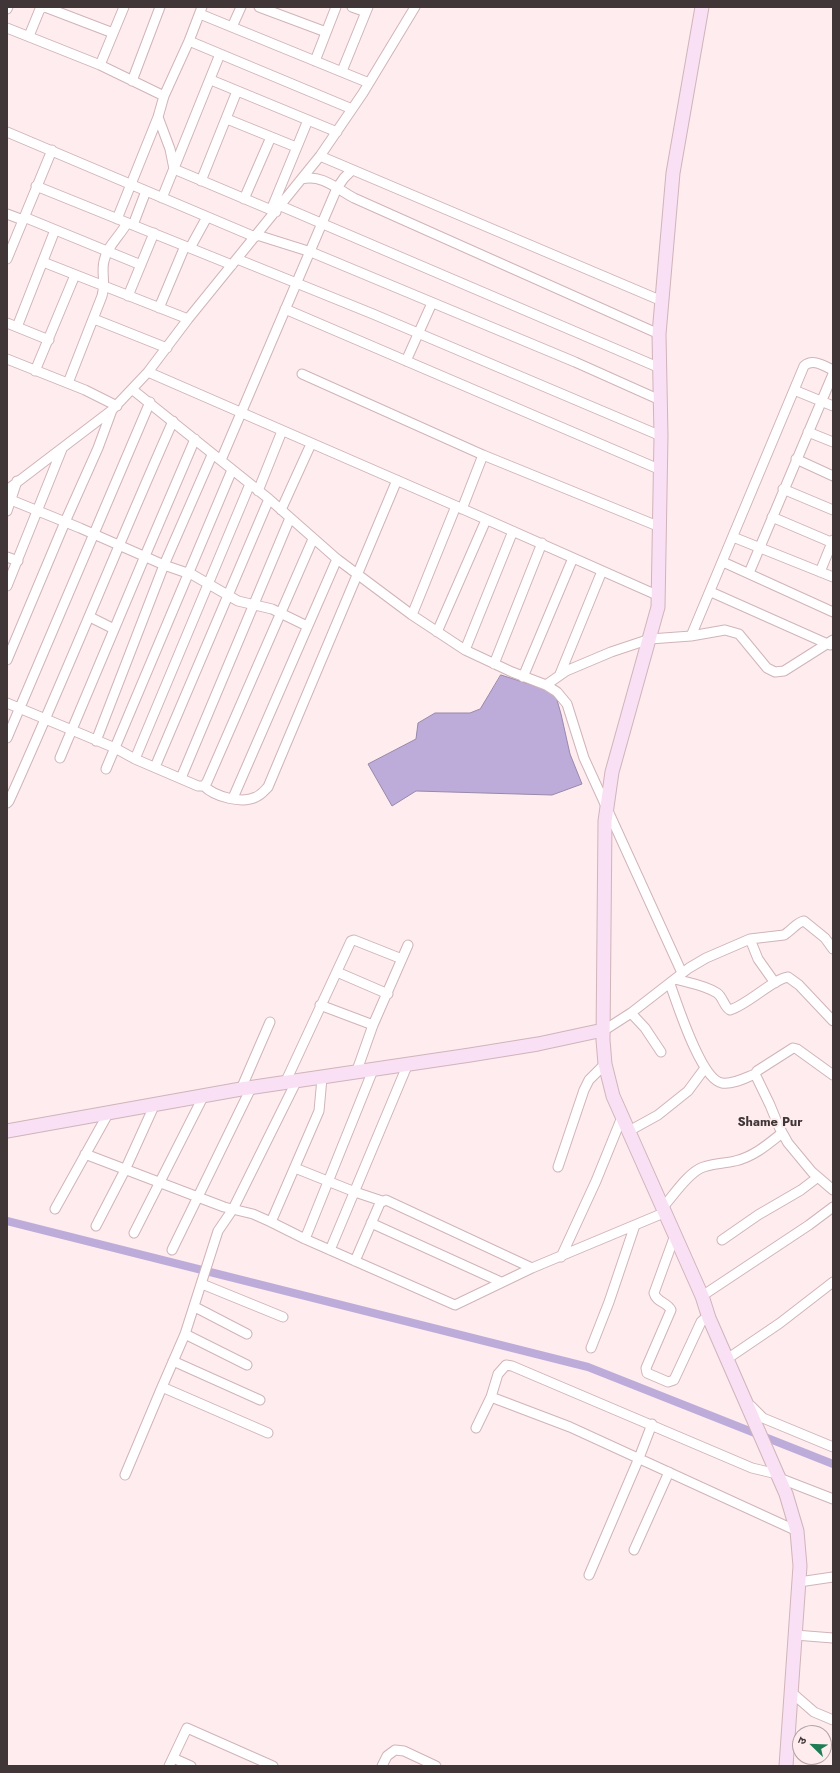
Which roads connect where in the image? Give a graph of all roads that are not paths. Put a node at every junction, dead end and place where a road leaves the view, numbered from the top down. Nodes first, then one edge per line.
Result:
1 (124, 7) edge
2 (160, 7) edge
3 (241, 7) edge
4 (259, 7) edge
5 (336, 7) edge
6 (352, 7) edge
7 (416, 7) edge
8 (702, 7) edge
9 (271, 9) edge
10 (201, 10) edge
11 (366, 10) edge
12 (232, 27) junction
13 (7, 28) edge
14 (326, 32) junction
15 (113, 34) junction
16 (29, 36) junction
17 (189, 41) junction
18 (220, 54) junction
19 (315, 61) junction
20 (100, 65) junction
21 (342, 71) junction
22 (211, 80) junction
23 (132, 81) junction
24 (369, 83) junction
25 (237, 91) junction
26 (164, 96) junction
27 (352, 109) junction
28 (158, 117) junction
29 (227, 118) junction
30 (308, 120) junction
31 (337, 132) junction
32 (8, 134) edge
33 (271, 137) junction
34 (296, 147) junction
35 (52, 150) junction
36 (320, 156) junction
37 (174, 169) junction
38 (352, 170) junction
39 (302, 179) junction
40 (201, 181) junction
41 (130, 183) junction
42 (36, 186) junction
43 (337, 188) junction
44 (146, 191) junction
45 (162, 198) junction
46 (244, 199) junction
47 (276, 209) junction
48 (7, 214) edge
49 (207, 217) junction
50 (117, 218) junction
51 (23, 219) junction
52 (130, 224) junction
53 (322, 224) junction
54 (55, 230) junction
55 (154, 233) junction
56 (256, 236) junction
57 (187, 247) junction
58 (107, 251) junction
59 (311, 252) junction
60 (7, 259) edge
61 (43, 262) junction
62 (235, 262) junction
63 (141, 265) junction
64 (75, 275) junction
65 (296, 284) junction
66 (104, 286) junction
67 (128, 296) junction
68 (662, 301) junction
69 (432, 303) junction
70 (159, 308) junction
71 (285, 309) junction
72 (94, 319) junction
73 (188, 319) junction
74 (7, 323) edge
75 (16, 328) junction
76 (419, 333) junction
77 (659, 334) junction
78 (49, 340) junction
79 (166, 348) junction
80 (7, 360) edge
81 (406, 361) junction
82 (660, 368) junction
83 (35, 370) junction
84 (833, 370) edge
85 (148, 372) junction
86 (302, 374) dead end
87 (833, 374) edge
88 (68, 383) junction
89 (133, 390) junction
90 (794, 390) junction
91 (660, 400) junction
92 (821, 401) junction
93 (150, 402) junction
94 (833, 406) edge
95 (115, 408) junction
96 (242, 412) junction
97 (173, 421) junction
98 (282, 431) junction
99 (808, 432) junction
100 (661, 436) junction
101 (195, 439) junction
102 (833, 442) edge
103 (311, 444) junction
104 (62, 448) junction
105 (212, 455) junction
106 (483, 455) junction
107 (796, 459) junction
108 (221, 460) junction
109 (232, 470) junction
110 (661, 470) junction
111 (833, 476) edge
112 (397, 480) junction
113 (17, 481) junction
114 (250, 484) junction
115 (783, 489) junction
116 (7, 490) edge
117 (258, 491) junction
118 (269, 499) junction
119 (11, 500) junction
120 (459, 507) junction
121 (39, 510) junction
122 (281, 510) junction
123 (833, 510) edge
124 (7, 511) edge
125 (772, 517) junction
126 (290, 518) junction
127 (486, 520) junction
128 (65, 522) junction
129 (660, 528) junction
130 (513, 531) junction
131 (93, 533) junction
132 (733, 537) junction
133 (313, 539) junction
134 (833, 541) edge
135 (542, 543) junction
136 (119, 544) junction
137 (759, 547) junction
138 (144, 556) junction
139 (7, 557) edge
140 (573, 558) junction
141 (337, 559) junction
142 (18, 561) junction
143 (723, 562) junction
144 (164, 565) junction
145 (602, 571) junction
146 (820, 572) junction
147 (749, 573) junction
148 (188, 574) junction
149 (358, 576) junction
150 (833, 577) edge
151 (208, 584) junction
152 (7, 586) edge
153 (711, 592) junction
154 (228, 595) junction
155 (659, 596) junction
156 (253, 604) junction
157 (833, 612) edge
158 (281, 613) junction
159 (412, 615) junction
160 (90, 617) junction
161 (308, 626) junction
162 (114, 629) junction
163 (437, 632) junction
164 (691, 636) junction
165 (650, 639) junction
166 (831, 643) edge
167 (465, 650) junction
168 (7, 660) edge
169 (494, 664) junction
170 (560, 674) junction
171 (523, 677) junction
172 (546, 685) junction
173 (7, 703) edge
174 (20, 708) junction
175 (46, 719) junction
176 (72, 729) junction
177 (7, 738) edge
178 (96, 741) junction
179 (115, 748) junction
180 (60, 758) dead end
181 (135, 759) junction
182 (155, 767) junction
183 (106, 769) dead end
184 (181, 778) junction
185 (204, 786) junction
186 (233, 798) junction
187 (7, 803) edge
188 (606, 806) junction
189 (829, 936) edge
190 (750, 939) junction
191 (408, 945) dead end
192 (833, 949) edge
193 (402, 959) junction
194 (337, 972) junction
195 (676, 979) junction
196 (775, 983) junction
197 (388, 994) junction
198 (320, 1005) junction
199 (631, 1013) junction
200 (833, 1021) edge
201 (270, 1022) dead end
202 (373, 1025) junction
203 (603, 1031) junction
204 (661, 1052) dead end
205 (605, 1064) junction
206 (408, 1066) junction
207 (705, 1068) junction
208 (373, 1070) junction
209 (356, 1073) junction
210 (755, 1074) junction
211 (833, 1075) edge
212 (322, 1078) junction
213 (291, 1082) junction
214 (246, 1088) junction
215 (203, 1096) junction
216 (154, 1106) junction
217 (109, 1112) junction
218 (622, 1117) junction
219 (7, 1131) edge
220 (629, 1131) junction
221 (782, 1134) junction
222 (85, 1154) junction
223 (558, 1167) dead end
224 (295, 1168) junction
225 (125, 1170) junction
226 (818, 1177) junction
227 (328, 1182) junction
228 (160, 1183) junction
229 (833, 1190) edge
230 (355, 1192) junction
231 (199, 1197) junction
232 (382, 1201) junction
233 (833, 1207) edge
234 (55, 1209) dead end
235 (233, 1209) junction
236 (664, 1210) junction
237 (271, 1222) junction
238 (371, 1223) junction
239 (635, 1225) junction
240 (96, 1226) dead end
241 (134, 1233) dead end
242 (675, 1235) junction
243 (305, 1239) junction
244 (722, 1240) dead end
245 (172, 1250) dead end
246 (330, 1250) junction
247 (561, 1257) junction
248 (355, 1261) junction
249 (532, 1268) junction
250 (501, 1282) junction
251 (833, 1282) edge
252 (202, 1284) junction
253 (702, 1296) junction
254 (195, 1307) junction
255 (283, 1317) dead end
256 (709, 1318) junction
257 (185, 1334) junction
258 (247, 1334) dead end
259 (591, 1348) dead end
260 (727, 1359) junction
261 (173, 1361) junction
262 (247, 1365) dead end
263 (162, 1387) junction
264 (491, 1397) junction
265 (260, 1400) dead end
266 (746, 1400) junction
267 (652, 1424) junction
268 (476, 1428) dead end
269 (268, 1433) dead end
270 (833, 1447) edge
271 (639, 1458) junction
272 (669, 1472) junction
273 (125, 1475) dead end
274 (778, 1476) junction
275 (833, 1499) edge
276 (797, 1530) junction
277 (634, 1550) dead end
278 (589, 1575) dead end
279 (833, 1577) edge
280 (799, 1582) junction
281 (795, 1635) junction
282 (833, 1638) edge
283 (791, 1692) junction
284 (833, 1720) edge
285 (171, 1762) edge
286 (191, 1766) edge
287 (273, 1766) edge
288 (382, 1766) edge
289 (436, 1766) edge
290 (786, 1766) edge

1 - 15 street
2 - 23 street
3 - 12 street
4 - 9 street
5 - 14 street
6 - 11 street
7 - 24 street
8 - 68 street
9 - 14 street
10 - 12 street
10 - 17 street
11 - 21 street
12 - 19 street
13 - 16 street
14 - 19 street
15 - 16 street
15 - 20 street
16 - 20 street
17 - 18 street
17 - 26 street
18 - 22 street
18 - 27 street
19 - 21 street
20 - 23 street
21 - 24 street
22 - 25 street
22 - 37 street
23 - 26 street
24 - 27 street
25 - 29 street
25 - 30 street
26 - 28 street
27 - 31 street
28 - 37 street
28 - 41 street
29 - 33 street
29 - 40 street
30 - 31 street
30 - 34 street
31 - 36 street
32 - 35 street
33 - 34 street
33 - 46 street
34 - 47 street
35 - 41 street
35 - 42 street
36 - 38 street
36 - 39 street
37 - 40 street
37 - 45 street
38 - 43 street
38 - 68 street
39 - 43 street
39 - 47 street
40 - 46 street
41 - 44 street
41 - 50 street
42 - 50 street
42 - 51 street
43 - 53 street
43 - 77 street
44 - 45 street
44 - 52 street
45 - 49 street
46 - 47 street
47 - 53 street
47 - 56 street
48 - 51 street
49 - 56 street
49 - 57 street
50 - 52 street
51 - 54 street
51 - 60 street
52 - 55 street
52 - 58 street
53 - 59 street
53 - 82 street
54 - 58 street
54 - 61 street
55 - 57 street
55 - 63 street
56 - 59 street
56 - 62 street
57 - 62 street
57 - 70 street
58 - 63 street
58 - 66 street
59 - 65 street
59 - 69 street
61 - 64 street
61 - 75 street
62 - 65 street
62 - 73 street
63 - 67 street
64 - 66 street
64 - 78 street
65 - 71 street
65 - 76 street
66 - 67 street
66 - 72 street
67 - 70 street
68 - 77 street
69 - 76 street
69 - 91 street
70 - 73 street
71 - 81 street
71 - 96 street
72 - 79 street
72 - 88 street
73 - 79 street
74 - 75 street
75 - 78 street
76 - 81 street
76 - 100 street
77 - 82 street
78 - 83 street
79 - 85 street
80 - 83 street
81 - 110 street
82 - 91 street
83 - 88 street
84 - 90 street
85 - 89 street
85 - 96 street
86 - 106 street
87 - 92 street
88 - 95 street
89 - 93 street
89 - 95 street
90 - 92 street
90 - 132 street
91 - 100 street
92 - 94 street
92 - 99 street
93 - 97 street
93 - 131 street
95 - 104 street
95 - 128 street
96 - 98 street
96 - 108 street
97 - 101 street
97 - 136 street
98 - 103 street
98 - 117 street
99 - 102 street
99 - 107 street
100 - 110 street
101 - 105 street
101 - 138 street
103 - 112 street
103 - 122 street
104 - 113 street
104 - 121 street
105 - 108 street
105 - 144 street
106 - 120 street
106 - 129 street
107 - 111 street
107 - 115 street
108 - 109 street
109 - 114 street
109 - 148 street
110 - 129 street
112 - 120 street
112 - 149 street
113 - 116 street
113 - 119 street
114 - 117 street
114 - 151 street
115 - 123 street
115 - 125 street
117 - 118 street
118 - 122 street
118 - 154 street
119 - 121 street
119 - 124 street
120 - 127 street
120 - 159 street
121 - 128 street
121 - 142 street
122 - 126 street
125 - 134 street
125 - 137 street
126 - 133 street
126 - 156 street
127 - 130 street
127 - 163 street
128 - 131 street
128 - 168 street
129 - 155 street
130 - 135 street
130 - 167 street
131 - 136 street
131 - 174 street
132 - 137 street
132 - 143 street
133 - 141 street
133 - 158 street
134 - 146 street
135 - 140 street
135 - 169 street
136 - 138 street
136 - 160 street
137 - 146 street
137 - 147 street
138 - 144 street
138 - 162 street
139 - 142 street
140 - 145 street
140 - 171 street
141 - 149 street
141 - 161 street
142 - 152 street
143 - 147 street
143 - 153 street
144 - 148 street
144 - 178 street
145 - 155 street
145 - 170 street
146 - 150 street
147 - 157 street
148 - 151 street
148 - 179 street
149 - 159 street
149 - 186 street
151 - 154 street
151 - 181 street
153 - 164 street
153 - 166 street
154 - 156 street
154 - 182 street
155 - 165 street
156 - 158 street
156 - 184 street
158 - 161 street
158 - 185 street
159 - 163 street
160 - 162 street
160 - 175 street
161 - 186 street
162 - 176 street
163 - 167 street
164 - 165 street
164 - 166 street
165 - 170 street
165 - 188 street
167 - 169 street
169 - 171 street
170 - 172 street
171 - 172 street
172 - 188 street
173 - 174 street
174 - 175 street
174 - 177 street
175 - 176 street
175 - 187 street
176 - 178 street
176 - 180 street
178 - 179 street
179 - 181 street
179 - 183 street
181 - 182 street
182 - 184 street
184 - 185 street
185 - 186 street
188 - 195 street
188 - 203 street
189 - 190 street
189 - 192 street
190 - 195 street
190 - 196 street
191 - 193 street
193 - 194 street
193 - 197 street
194 - 197 street
194 - 198 street
195 - 196 street
195 - 199 street
195 - 207 street
196 - 200 street
197 - 202 street
198 - 202 street
198 - 213 street
199 - 203 street
199 - 204 street
201 - 214 street
202 - 209 street
203 - 205 street
203 - 206 street
205 - 218 street
205 - 223 street
206 - 208 street
206 - 230 street
207 - 210 street
207 - 220 street
208 - 209 street
208 - 227 street
209 - 212 street
210 - 211 street
210 - 221 street
212 - 213 street
212 - 224 street
213 - 214 street
213 - 235 street
214 - 215 street
214 - 231 street
215 - 216 street
215 - 228 street
216 - 217 street
216 - 225 street
217 - 219 street
217 - 222 street
218 - 220 street
218 - 247 street
220 - 236 street
221 - 226 street
221 - 236 street
222 - 225 street
222 - 234 street
224 - 227 street
224 - 237 street
225 - 228 street
225 - 240 street
226 - 229 street
226 - 244 street
227 - 230 street
227 - 243 street
228 - 231 street
228 - 241 street
230 - 232 street
230 - 246 street
231 - 235 street
231 - 245 street
232 - 238 street
232 - 249 street
233 - 253 street
235 - 237 street
235 - 252 street
236 - 239 street
236 - 242 street
237 - 243 street
238 - 248 street
238 - 250 street
239 - 247 street
239 - 259 street
242 - 253 street
242 - 256 street
243 - 246 street
246 - 248 street
247 - 249 street
248 - 250 street
249 - 250 street
251 - 260 street
252 - 254 street
252 - 255 street
253 - 256 street
254 - 257 street
254 - 258 street
256 - 260 street
257 - 261 street
257 - 262 street
260 - 266 street
261 - 263 street
261 - 265 street
263 - 269 street
263 - 273 street
264 - 267 street
264 - 268 street
264 - 271 street
266 - 270 street
266 - 274 street
267 - 271 street
267 - 274 street
271 - 272 street
271 - 278 street
272 - 276 street
272 - 277 street
274 - 275 street
274 - 276 street
276 - 280 street
279 - 280 street
280 - 281 street
281 - 282 street
281 - 283 street
283 - 284 street
283 - 290 street
285 - 286 street
285 - 287 street
288 - 289 street

